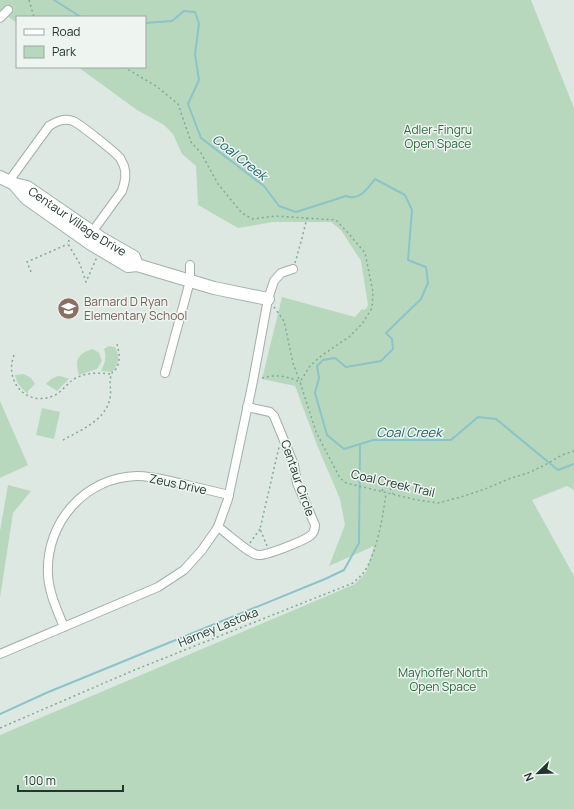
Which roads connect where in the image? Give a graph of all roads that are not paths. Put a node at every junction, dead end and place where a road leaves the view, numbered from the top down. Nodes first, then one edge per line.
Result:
1 (8, 10) dead end
2 (0, 18) edge
3 (7, 181) edge
4 (89, 236) junction
5 (137, 265) junction
6 (190, 265) dead end
7 (293, 269) road end
8 (190, 281) junction
9 (271, 303) junction
10 (165, 373) dead end
11 (247, 407) junction
12 (229, 495) junction
13 (218, 527) junction
14 (64, 626) junction
15 (0, 654) edge

1 - 2 street
3 - 4 street, Centaur Village Drive
3 - 4 street, Centaur Village Drive
3 - 4 street
4 - 5 street, Centaur Village Drive
4 - 5 street, Centaur Village Drive
5 - 8 street, Centaur Village Drive
6 - 8 street
7 - 9 street
8 - 9 street, Centaur Village Drive
8 - 10 street
9 - 11 street
11 - 12 street
11 - 13 street, Centaur Circle
12 - 13 street
12 - 14 street, Zeus Drive
13 - 14 street
14 - 15 street

